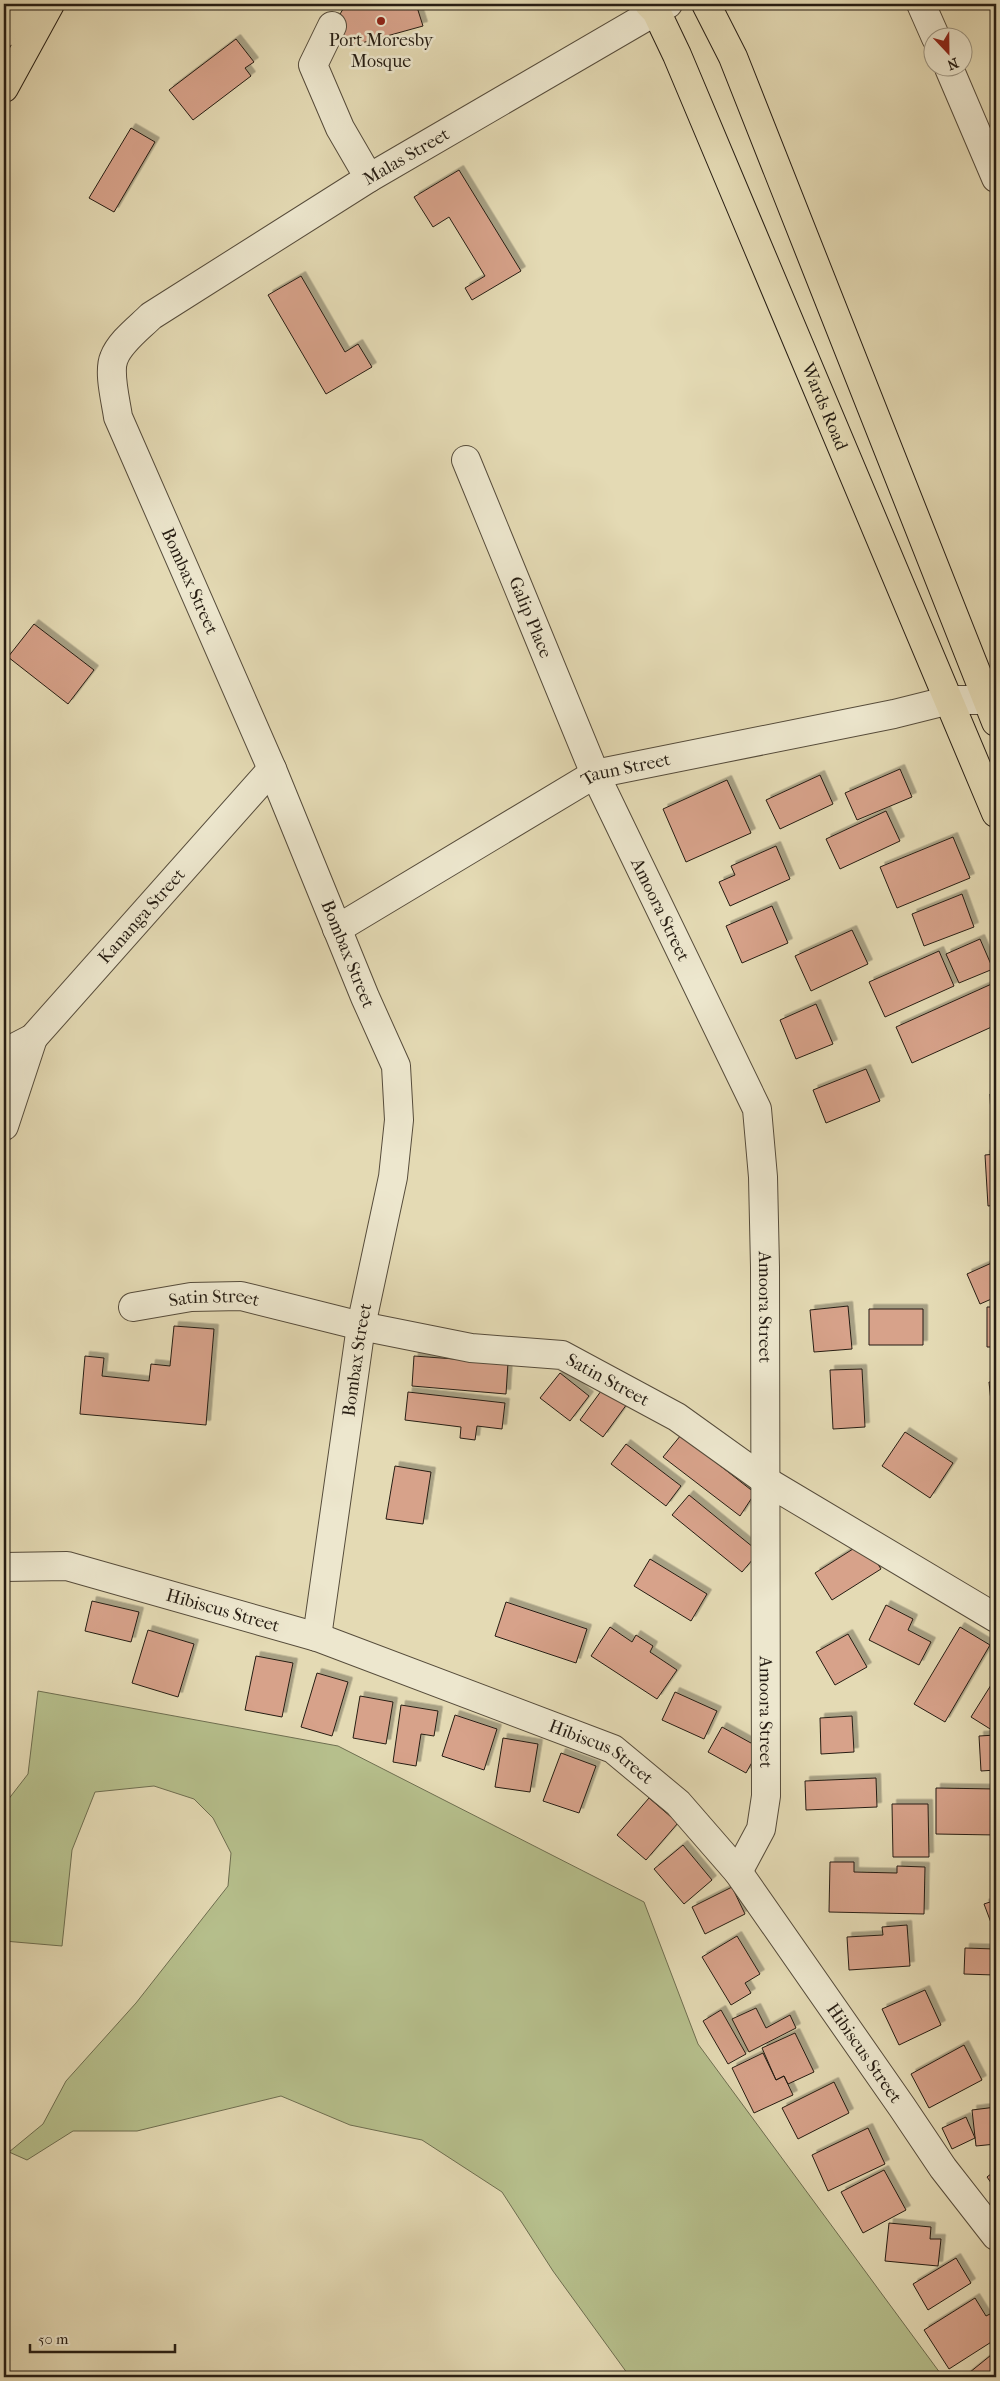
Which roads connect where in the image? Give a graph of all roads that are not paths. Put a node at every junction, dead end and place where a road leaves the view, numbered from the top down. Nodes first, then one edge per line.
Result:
1 (19, 4) edge
2 (50, 4) edge
3 (706, 4) edge
4 (921, 4) edge
5 (657, 6) edge
6 (332, 26) dead end
7 (932, 28) edge
8 (4, 32) edge
9 (952, 78) edge
10 (4, 88) edge
11 (369, 178) junction
12 (996, 178) edge
13 (151, 316) joint
14 (466, 460) dead end
15 (950, 700) junction
16 (993, 708) edge
17 (272, 769) junction
18 (595, 774) junction
19 (996, 813) edge
20 (337, 929) junction
21 (33, 1038) junction
22 (4, 1053) edge
23 (4, 1126) edge
24 (134, 1307) dead end
25 (361, 1326) junction
26 (766, 1481) junction
27 (5, 1567) edge
28 (996, 1618) edge
29 (317, 1637) junction
30 (738, 1872) junction
31 (996, 2236) edge

1 - 8 main road
2 - 10 main road
3 - 16 main road
4 - 7 street
5 - 11 street, Malas Street
5 - 15 main road, Wards Road
6 - 11 street
9 - 12 street
11 - 13 street, Malas Street
13 - 17 street, Bombax Street
14 - 18 street, Galip Place
15 - 16 street, Taun Street
15 - 18 street, Taun Street
15 - 19 main road, Wards Road
17 - 20 street, Bombax Street
17 - 21 street, Kananga Street
18 - 20 street, Taun Street
18 - 26 street, Amoora Street
20 - 25 street, Bombax Street
21 - 22 street, Kananga Street
21 - 23 street
24 - 25 street, Satin Street
25 - 26 street, Satin Street
25 - 29 street, Bombax Street
26 - 28 street, Satin Street
26 - 30 street, Amoora Street
27 - 29 street, Hibiscus Street
29 - 30 street, Hibiscus Street
30 - 31 street, Hibiscus Street

